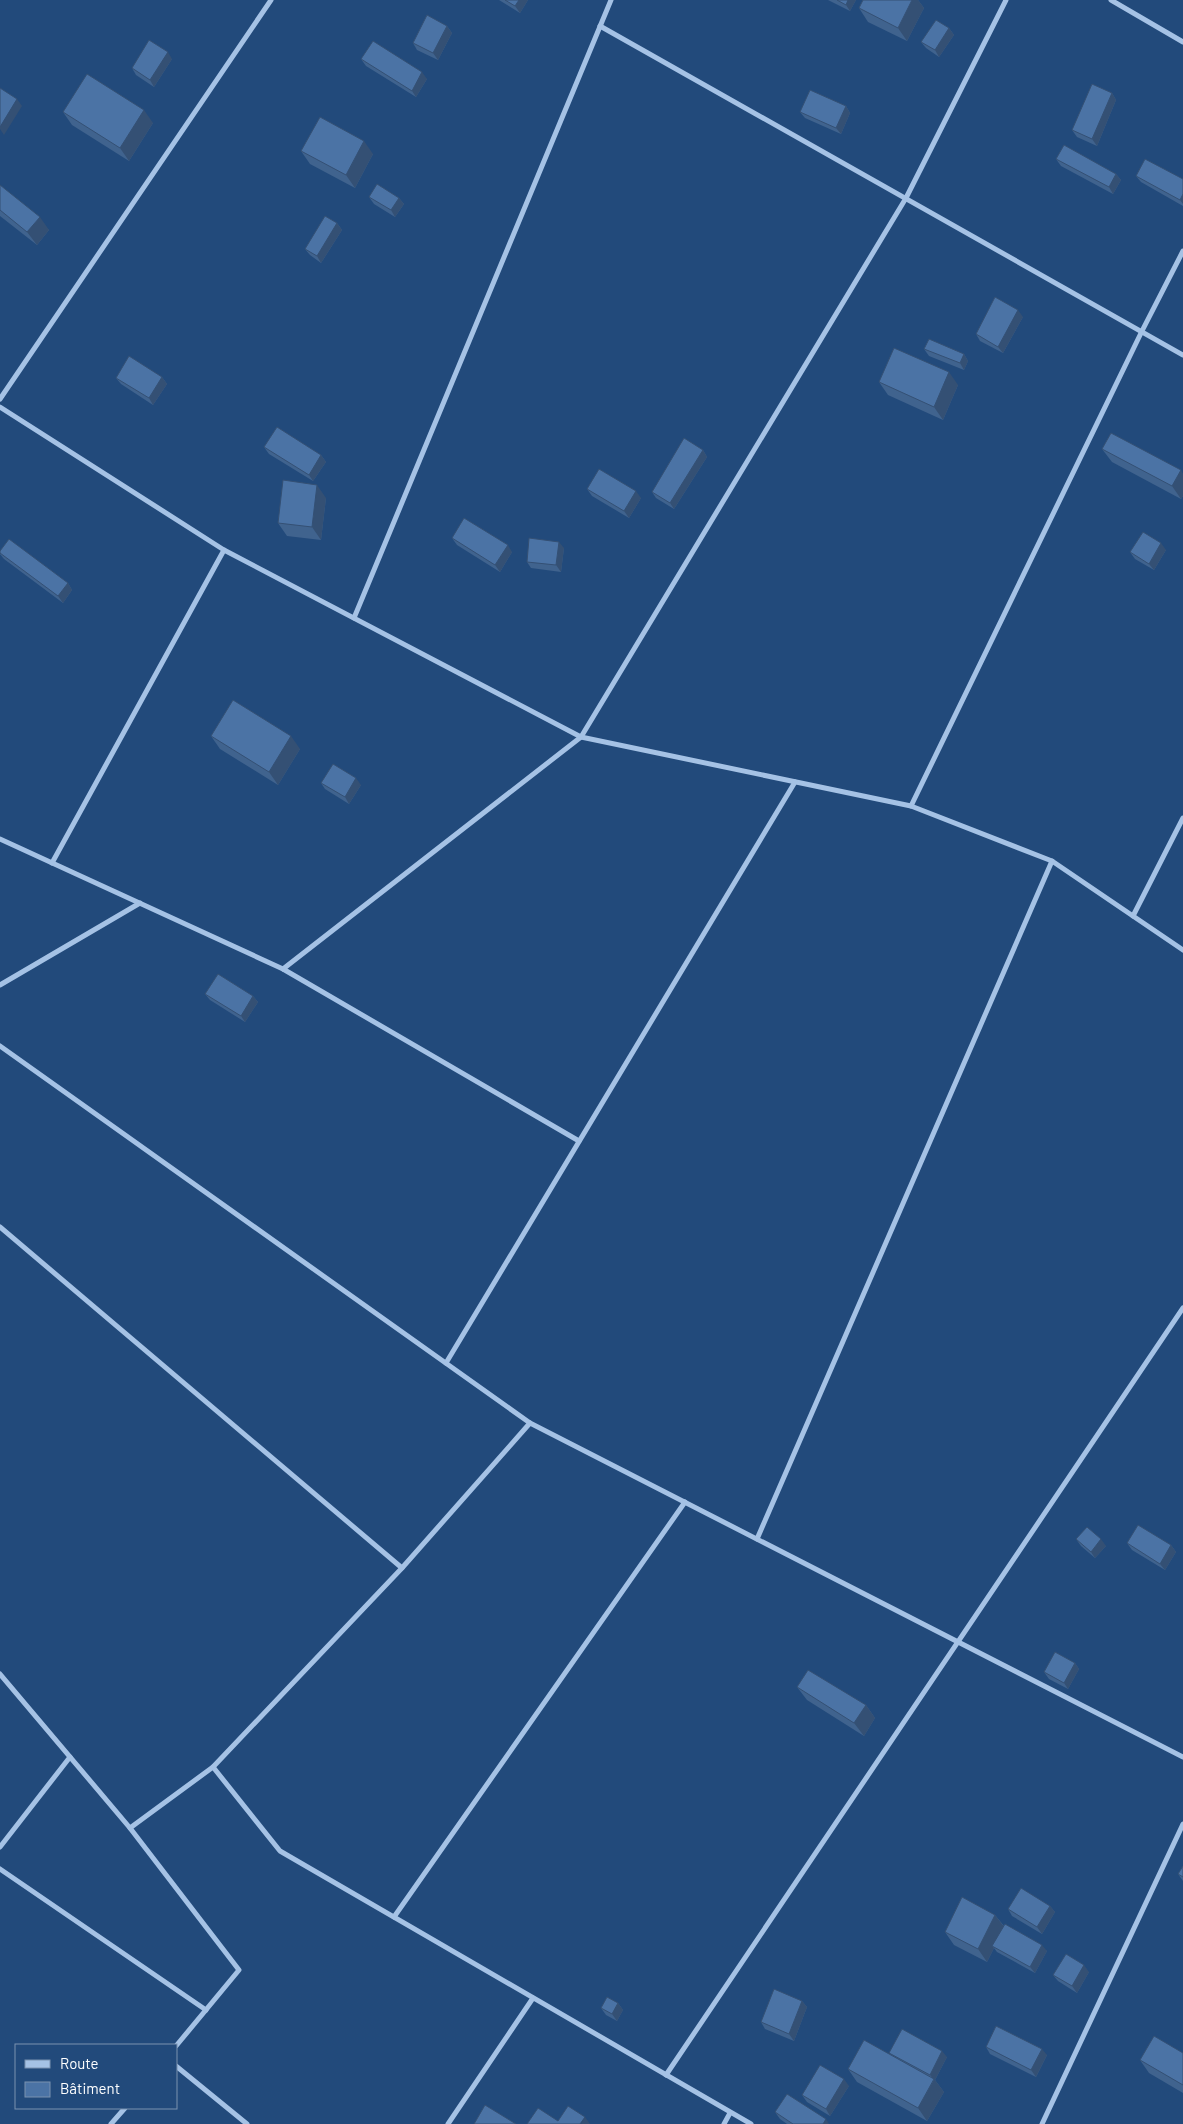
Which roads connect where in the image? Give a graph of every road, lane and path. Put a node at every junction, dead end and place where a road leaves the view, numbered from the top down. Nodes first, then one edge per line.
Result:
1 (272, 0) edge
2 (611, 0) edge
3 (1006, 0) edge
4 (1111, 0) edge
5 (600, 26) junction
6 (1183, 42) edge
7 (906, 198) junction
8 (1183, 251) edge
9 (1142, 331) junction
10 (1183, 355) edge
11 (0, 399) edge
12 (0, 407) edge
13 (224, 550) junction
14 (354, 618) junction
15 (581, 737) junction
16 (795, 782) junction
17 (911, 806) junction
18 (1183, 818) edge
19 (0, 839) edge
20 (1052, 861) junction
21 (52, 863) junction
22 (140, 903) junction
23 (1133, 916) junction
24 (1183, 950) edge
25 (283, 969) junction
26 (0, 985) edge
27 (0, 1046) edge
28 (579, 1141) junction
29 (0, 1227) edge
30 (1183, 1308) edge
31 (446, 1363) junction
32 (530, 1422) junction
33 (684, 1502) junction
34 (757, 1539) junction
35 (402, 1568) junction
36 (957, 1641) junction
37 (0, 1674) edge
38 (70, 1757) junction
39 (1183, 1757) edge
40 (213, 1767) junction
41 (1183, 1824) edge
42 (130, 1828) junction
43 (0, 1847) edge
44 (0, 1869) edge
45 (394, 1917) junction
46 (533, 1998) junction
47 (206, 2010) junction
48 (178, 2044) edge
49 (178, 2068) edge
50 (666, 2075) junction
51 (124, 2109) edge
52 (730, 2113) junction
53 (111, 2124) edge
54 (247, 2124) edge
55 (448, 2124) edge
56 (724, 2124) edge
57 (751, 2124) edge
58 (1042, 2124) edge

1 - 11 street
2 - 5 street
3 - 7 street
4 - 6 street
5 - 7 street
5 - 14 street
7 - 9 street
7 - 15 street
8 - 9 street
9 - 10 street
9 - 17 street
12 - 13 street
13 - 14 street
13 - 21 street
14 - 15 street
15 - 16 street
15 - 25 street
16 - 17 street
16 - 28 street
17 - 20 street
18 - 23 street
19 - 21 street
20 - 23 street
20 - 34 street
21 - 22 street
22 - 25 street
22 - 26 street
23 - 24 street
25 - 28 street
27 - 31 street
28 - 31 street
29 - 35 street
30 - 36 street
31 - 32 street
32 - 33 street
32 - 35 street
33 - 34 street
33 - 45 street
34 - 36 street
35 - 40 street
36 - 39 street
36 - 50 street
37 - 38 street
38 - 42 street
38 - 43 street
40 - 42 street
40 - 45 street
41 - 58 street
42 - 47 street
44 - 47 street
45 - 46 street
46 - 50 street
46 - 55 street
47 - 48 street
49 - 54 street
50 - 52 street
51 - 53 street
52 - 56 street
52 - 57 street

